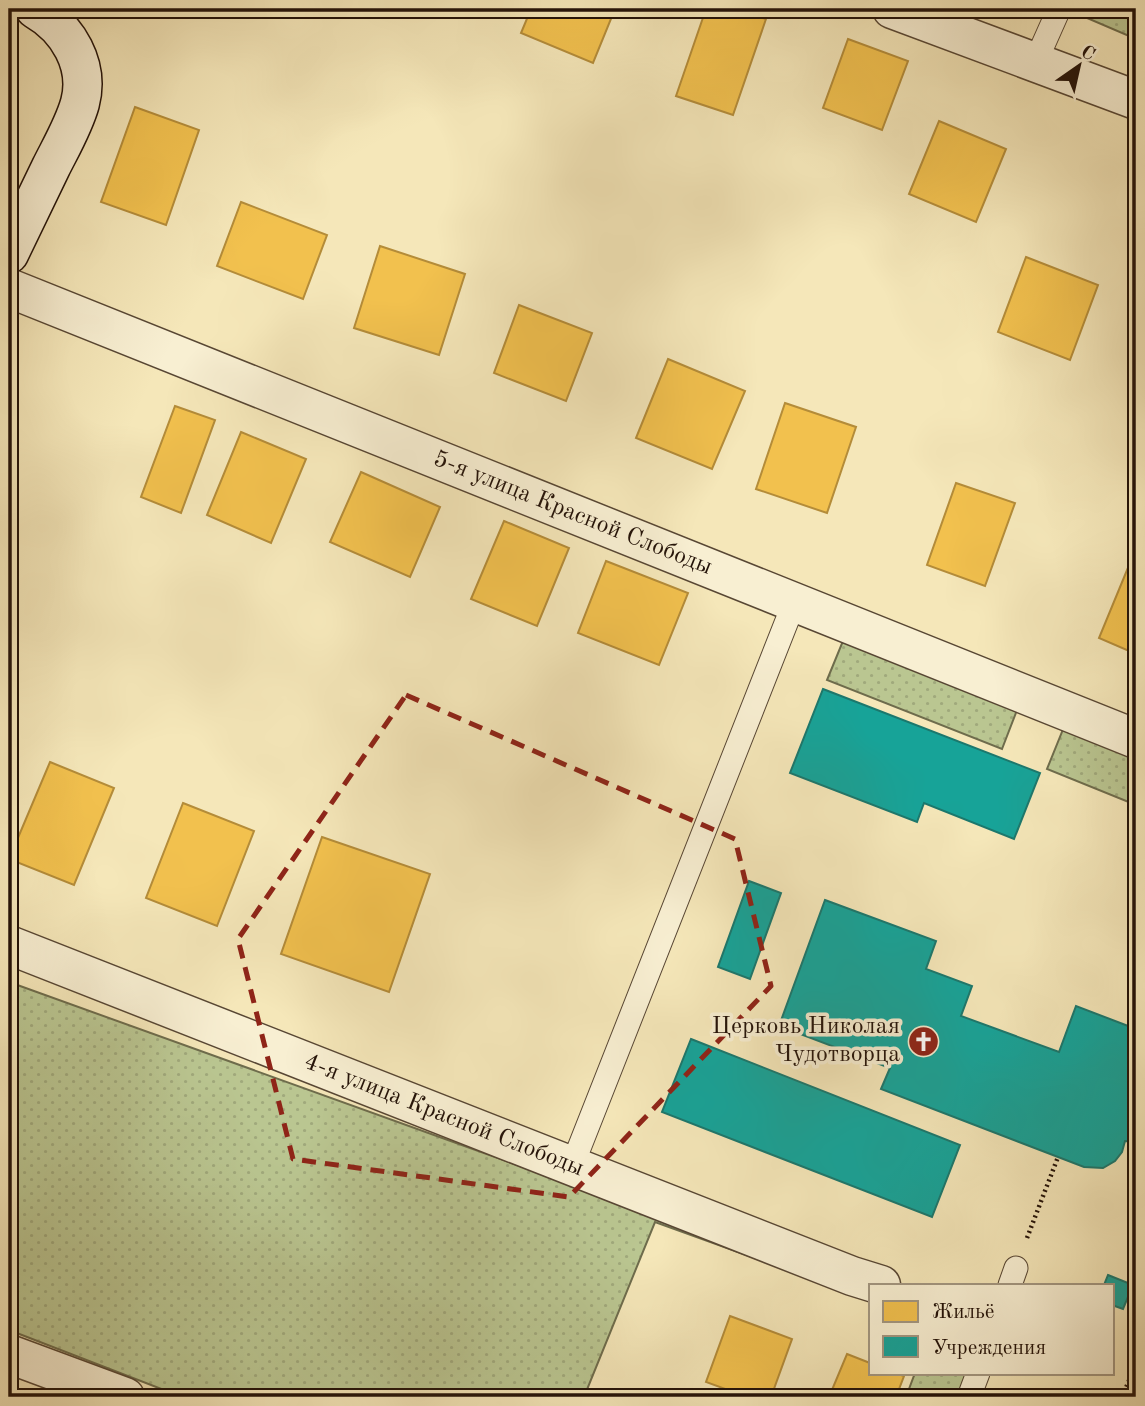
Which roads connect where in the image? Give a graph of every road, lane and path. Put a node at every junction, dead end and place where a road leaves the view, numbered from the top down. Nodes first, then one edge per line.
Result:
1 (35, 9) edge
2 (892, 9) edge
3 (1059, 9) edge
4 (1035, 63) junction
5 (1136, 100) edge
6 (9, 254) edge
7 (9, 288) edge
8 (794, 603) junction
9 (1136, 739) edge
10 (9, 945) edge
11 (1058, 1157) dead end
12 (572, 1166) junction
13 (1013, 1276) edge
14 (878, 1284) edge
15 (9, 1353) edge
16 (1136, 1364) edge
17 (978, 1374) edge
18 (125, 1397) edge
19 (969, 1397) edge
20 (1122, 1397) edge

1 - 6 street
2 - 4 street
3 - 4 lane
4 - 5 street
7 - 8 street, 5-я улица Красной Слободы
8 - 9 street, 5-я улица Красной Слободы
8 - 12 lane
10 - 12 street, 4-я улица Красной Слободы
11 - 13 path
12 - 14 street, 4-я улица Красной Слободы
15 - 18 street
16 - 20 path
17 - 19 lane

